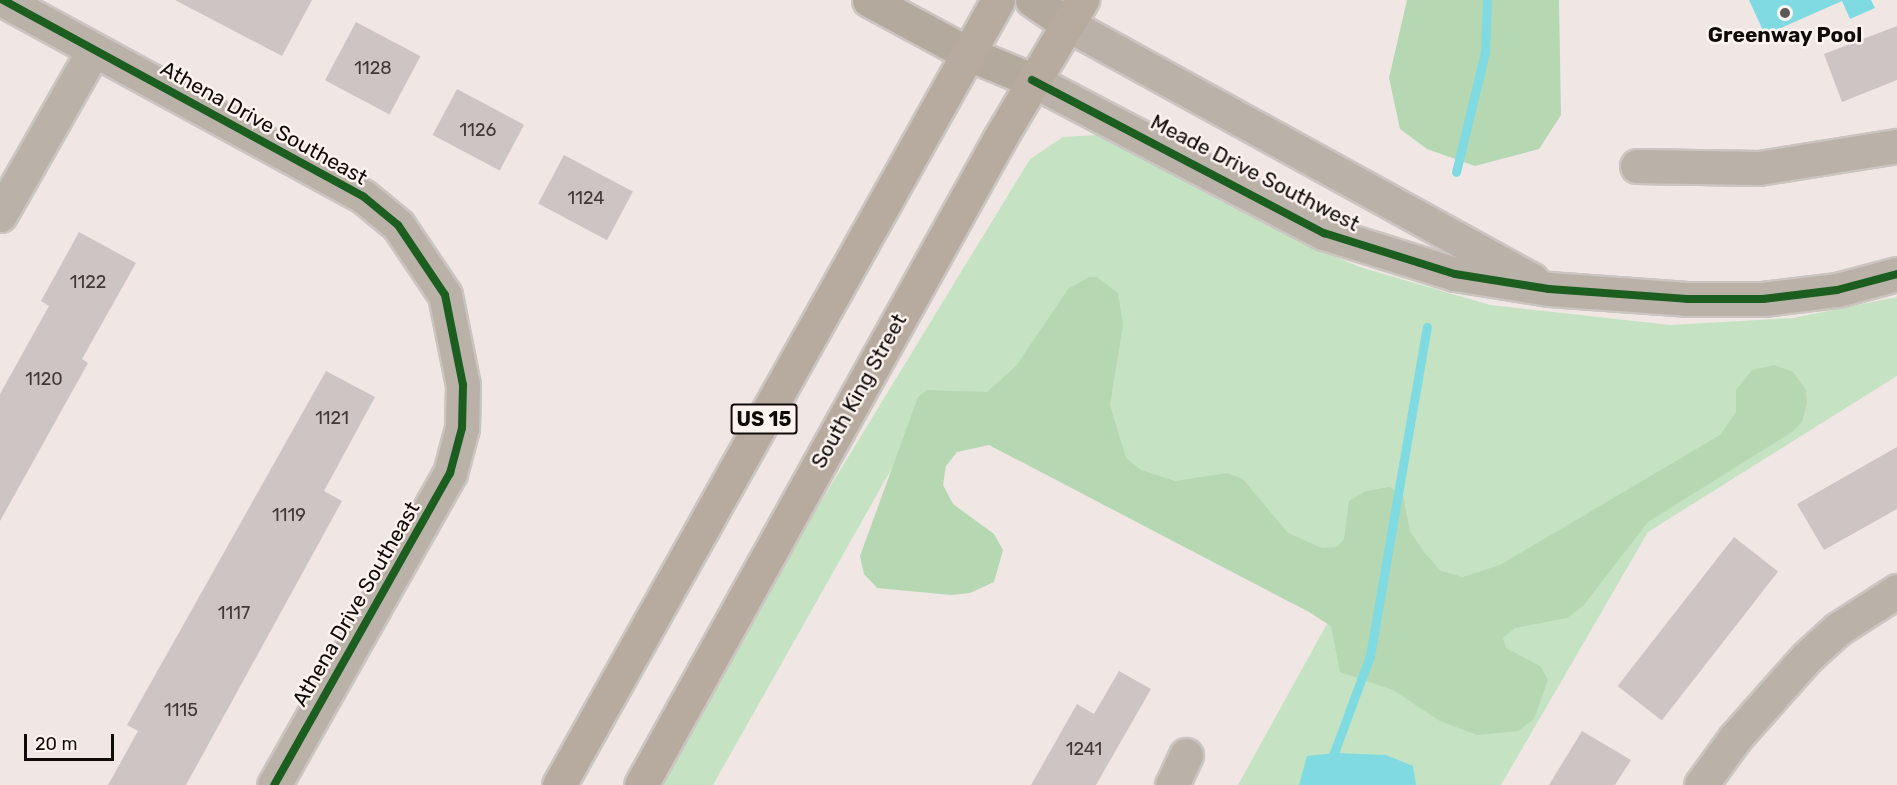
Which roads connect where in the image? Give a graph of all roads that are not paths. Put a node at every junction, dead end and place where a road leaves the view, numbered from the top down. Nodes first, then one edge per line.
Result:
1 (3, 0) edge
2 (869, 0) edge
3 (998, 0) edge
4 (1032, 0) edge
5 (1074, 12) edge
6 (93, 51) junction
7 (969, 54) junction
8 (1032, 80) junction
9 (1897, 146) edge
10 (1637, 166) dead end
11 (0, 215) edge
12 (1897, 274) edge
13 (1549, 289) junction
14 (1897, 591) edge
15 (1186, 755) dead end
16 (274, 785) edge
17 (559, 785) edge
18 (641, 785) edge
19 (1172, 785) edge
20 (1701, 785) edge

1 - 6 street, Athena Drive Southeast
2 - 7 main road
3 - 7 highway, US 15
4 - 5 main road
5 - 8 highway, South King Street
5 - 13 street, Meade Drive Southwest
6 - 11 street
6 - 16 street, Athena Drive Southeast
7 - 8 main road
7 - 17 highway, US 15
8 - 13 street, Meade Drive Southwest
8 - 18 highway, South King Street
9 - 10 street
12 - 13 street, Meade Drive Southwest
14 - 20 street
15 - 19 street

